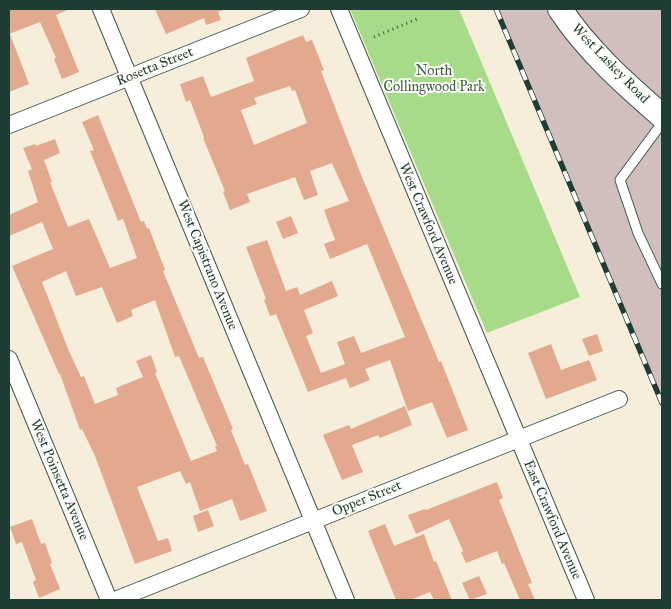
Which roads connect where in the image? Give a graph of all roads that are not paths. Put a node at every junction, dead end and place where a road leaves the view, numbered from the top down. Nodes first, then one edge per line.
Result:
1 (101, 9) edge
2 (301, 9) edge
3 (339, 9) edge
4 (560, 9) edge
5 (130, 77) junction
6 (662, 116) edge
7 (662, 122) edge
8 (9, 125) edge
9 (662, 284) edge
10 (9, 359) edge
11 (620, 399) dead end
12 (518, 439) junction
13 (313, 521) junction
14 (109, 600) edge
15 (115, 600) edge
16 (346, 600) edge
17 (586, 600) edge

1 - 5 street, West Capistrano Avenue
2 - 5 street, Rosetta Street
3 - 12 street, West Crawford Avenue
4 - 6 main road, West Laskey Road
5 - 8 street, Rosetta Street
5 - 13 street, West Capistrano Avenue
7 - 9 lane
10 - 14 street, West Poinsetta Avenue
11 - 12 street, Opper Street
12 - 13 street, Opper Street
12 - 17 street, East Crawford Avenue
13 - 15 street, Opper Street
13 - 16 street, West Capistrano Avenue

